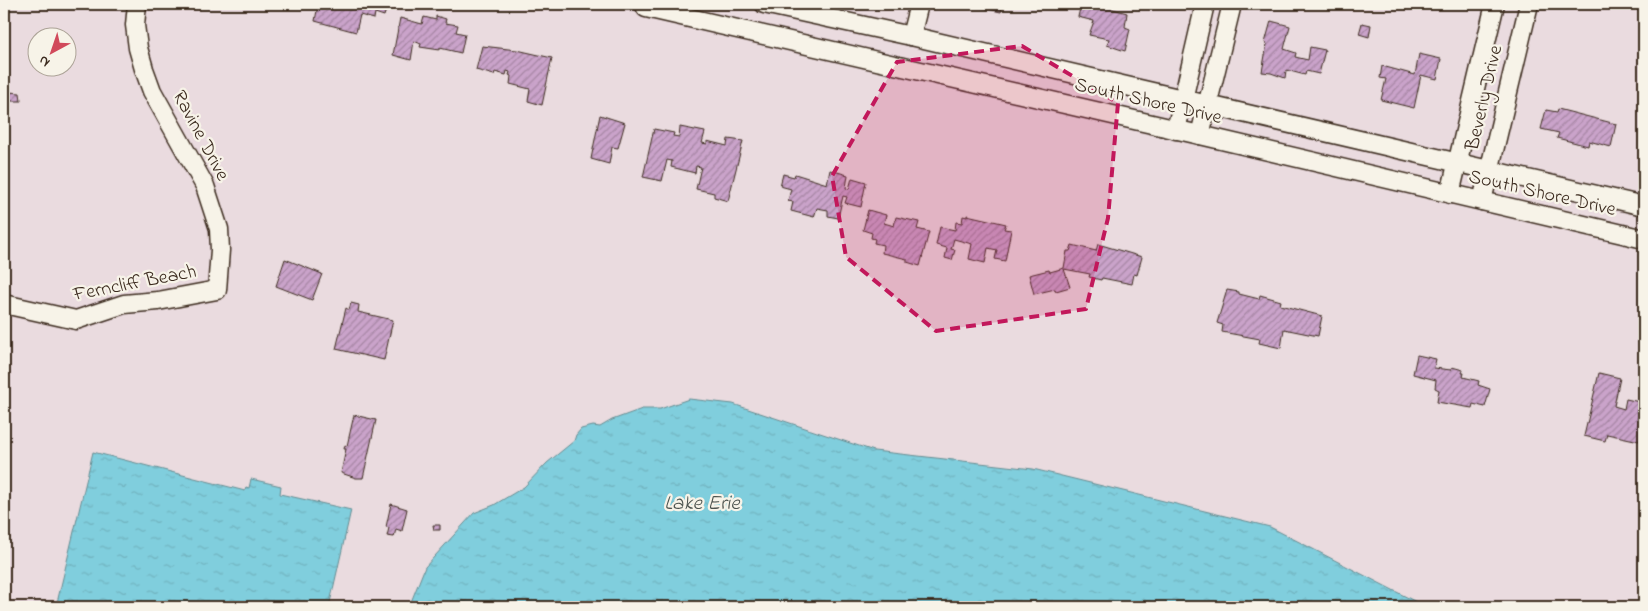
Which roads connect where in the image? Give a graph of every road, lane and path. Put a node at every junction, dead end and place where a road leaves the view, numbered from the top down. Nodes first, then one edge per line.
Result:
1 (137, 4) edge
2 (644, 4) edge
3 (764, 4) edge
4 (919, 4) edge
5 (1205, 4) edge
6 (1232, 4) edge
7 (1495, 4) edge
8 (1529, 4) edge
9 (912, 36) junction
10 (1183, 98) junction
11 (1208, 105) junction
12 (1176, 130) junction
13 (1200, 135) junction
14 (1458, 162) junction
15 (1490, 171) junction
16 (1450, 194) junction
17 (1482, 201) junction
18 (1644, 206) edge
19 (1644, 240) edge
20 (217, 290) joint
21 (4, 304) edge

1 - 20 street, Ravine Drive
2 - 12 street, South Shore Drive
3 - 9 street, South Shore Drive
4 - 9 street
5 - 10 street
6 - 11 street
7 - 14 street, Beverly Drive
8 - 15 street, Beverly Drive
9 - 10 street, South Shore Drive
10 - 11 street, South Shore Drive
10 - 12 street
11 - 13 street
11 - 14 street, South Shore Drive
12 - 13 street, South Shore Drive
13 - 16 street, South Shore Drive
14 - 15 street, South Shore Drive
14 - 16 street, Beverly Drive
15 - 17 street, Beverly Drive
15 - 18 street, South Shore Drive
16 - 17 street, South Shore Drive
17 - 19 street, South Shore Drive
20 - 21 street, Ferncliff Beach

